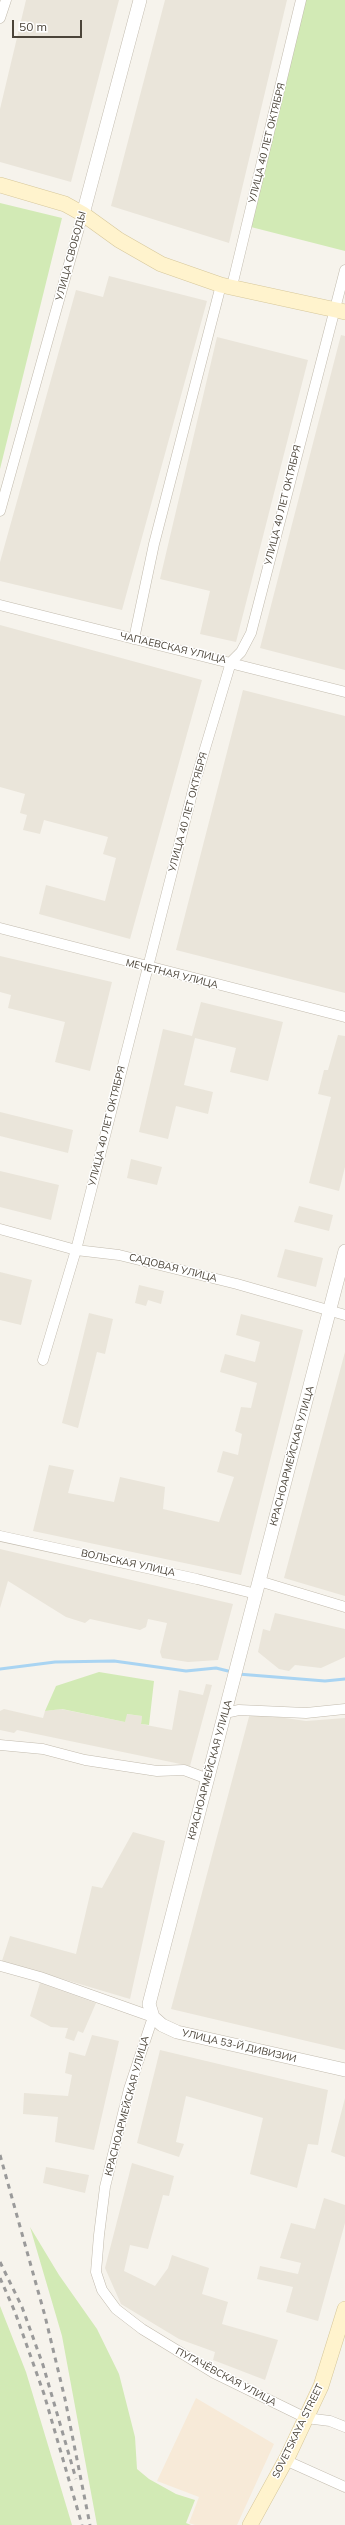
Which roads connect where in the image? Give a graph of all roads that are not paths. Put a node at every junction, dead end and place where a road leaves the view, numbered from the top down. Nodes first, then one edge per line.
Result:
1 (6, 0) edge
2 (140, 0) edge
3 (301, 0) edge
4 (0, 18) edge
5 (0, 185) edge
6 (83, 214) junction
7 (345, 270) edge
8 (227, 285) junction
9 (340, 311) edge
10 (0, 511) edge
11 (0, 605) edge
12 (134, 639) junction
13 (231, 662) junction
14 (345, 692) edge
15 (0, 928) edge
16 (147, 968) junction
17 (345, 1017) edge
18 (0, 1229) edge
19 (76, 1250) junction
20 (345, 1250) edge
21 (330, 1310) junction
22 (345, 1315) edge
23 (43, 1360) dead end
24 (0, 1536) edge
25 (259, 1581) junction
26 (256, 1594) junction
27 (345, 1607) edge
28 (227, 1708) junction
29 (345, 1710) edge
30 (0, 1746) edge
31 (208, 1779) junction
32 (1, 1966) edge
33 (152, 2017) junction
34 (345, 2070) edge
35 (102, 2290) joint
36 (345, 2309) edge
37 (306, 2418) junction
38 (345, 2427) edge
39 (285, 2460) junction
40 (345, 2487) edge
41 (250, 2525) edge

1 - 4 street
2 - 6 street, УЛИЦА СВОБОДЫ
3 - 8 street, УЛИЦА 40 ЛЕТ ОКТЯБРЯ
5 - 6 main road
6 - 8 main road
6 - 10 street, УЛИЦА СВОБОДЫ
7 - 9 street, УЛИЦА 40 ЛЕТ ОКТЯБРЯ
8 - 9 main road
8 - 12 street, УЛИЦА 40 ЛЕТ ОКТЯБРЯ
9 - 13 street, УЛИЦА 40 ЛЕТ ОКТЯБРЯ
11 - 12 street, ЧАПАЕВСКАЯ УЛИЦА
12 - 13 street, ЧАПАЕВСКАЯ УЛИЦА
13 - 14 street, ЧАПАЕВСКАЯ УЛИЦА
13 - 16 street, УЛИЦА 40 ЛЕТ ОКТЯБРЯ
15 - 16 street, МЕЧЕТНАЯ УЛИЦА
16 - 17 street, МЕЧЕТНАЯ УЛИЦА
16 - 19 street, УЛИЦА 40 ЛЕТ ОКТЯБРЯ
18 - 19 street, САДОВАЯ УЛИЦА
19 - 21 street, САДОВАЯ УЛИЦА
19 - 23 street, УЛИЦА 40 ЛЕТ ОКТЯБРЯ
20 - 21 street, КРАСНОАРМЕЙСКАЯ УЛИЦА
21 - 22 street, САДОВАЯ УЛИЦА
21 - 25 street, КРАСНОАРМЕЙСКАЯ УЛИЦА
24 - 26 street, ВОЛЬСКАЯ УЛИЦА
25 - 26 street, КРАСНОАРМЕЙСКАЯ УЛИЦА
25 - 27 street
26 - 28 street, КРАСНОАРМЕЙСКАЯ УЛИЦА
28 - 29 street
28 - 31 street, КРАСНОАРМЕЙСКАЯ УЛИЦА
30 - 31 street
31 - 33 street, КРАСНОАРМЕЙСКАЯ УЛИЦА
32 - 33 street, УЛИЦА 53-Й ДИВИЗИИ
33 - 34 street, УЛИЦА 53-Й ДИВИЗИИ
33 - 35 street, КРАСНОАРМЕЙСКАЯ УЛИЦА
35 - 37 street, ПУГАЧЁВСКАЯ УЛИЦА
36 - 37 main road, SOVETSKAYA STREET
37 - 38 street, ПУГАЧЁВСКАЯ УЛИЦА
37 - 39 main road, SOVETSKAYA STREET
39 - 40 street
39 - 41 main road, SOVETSKAYA STREET

